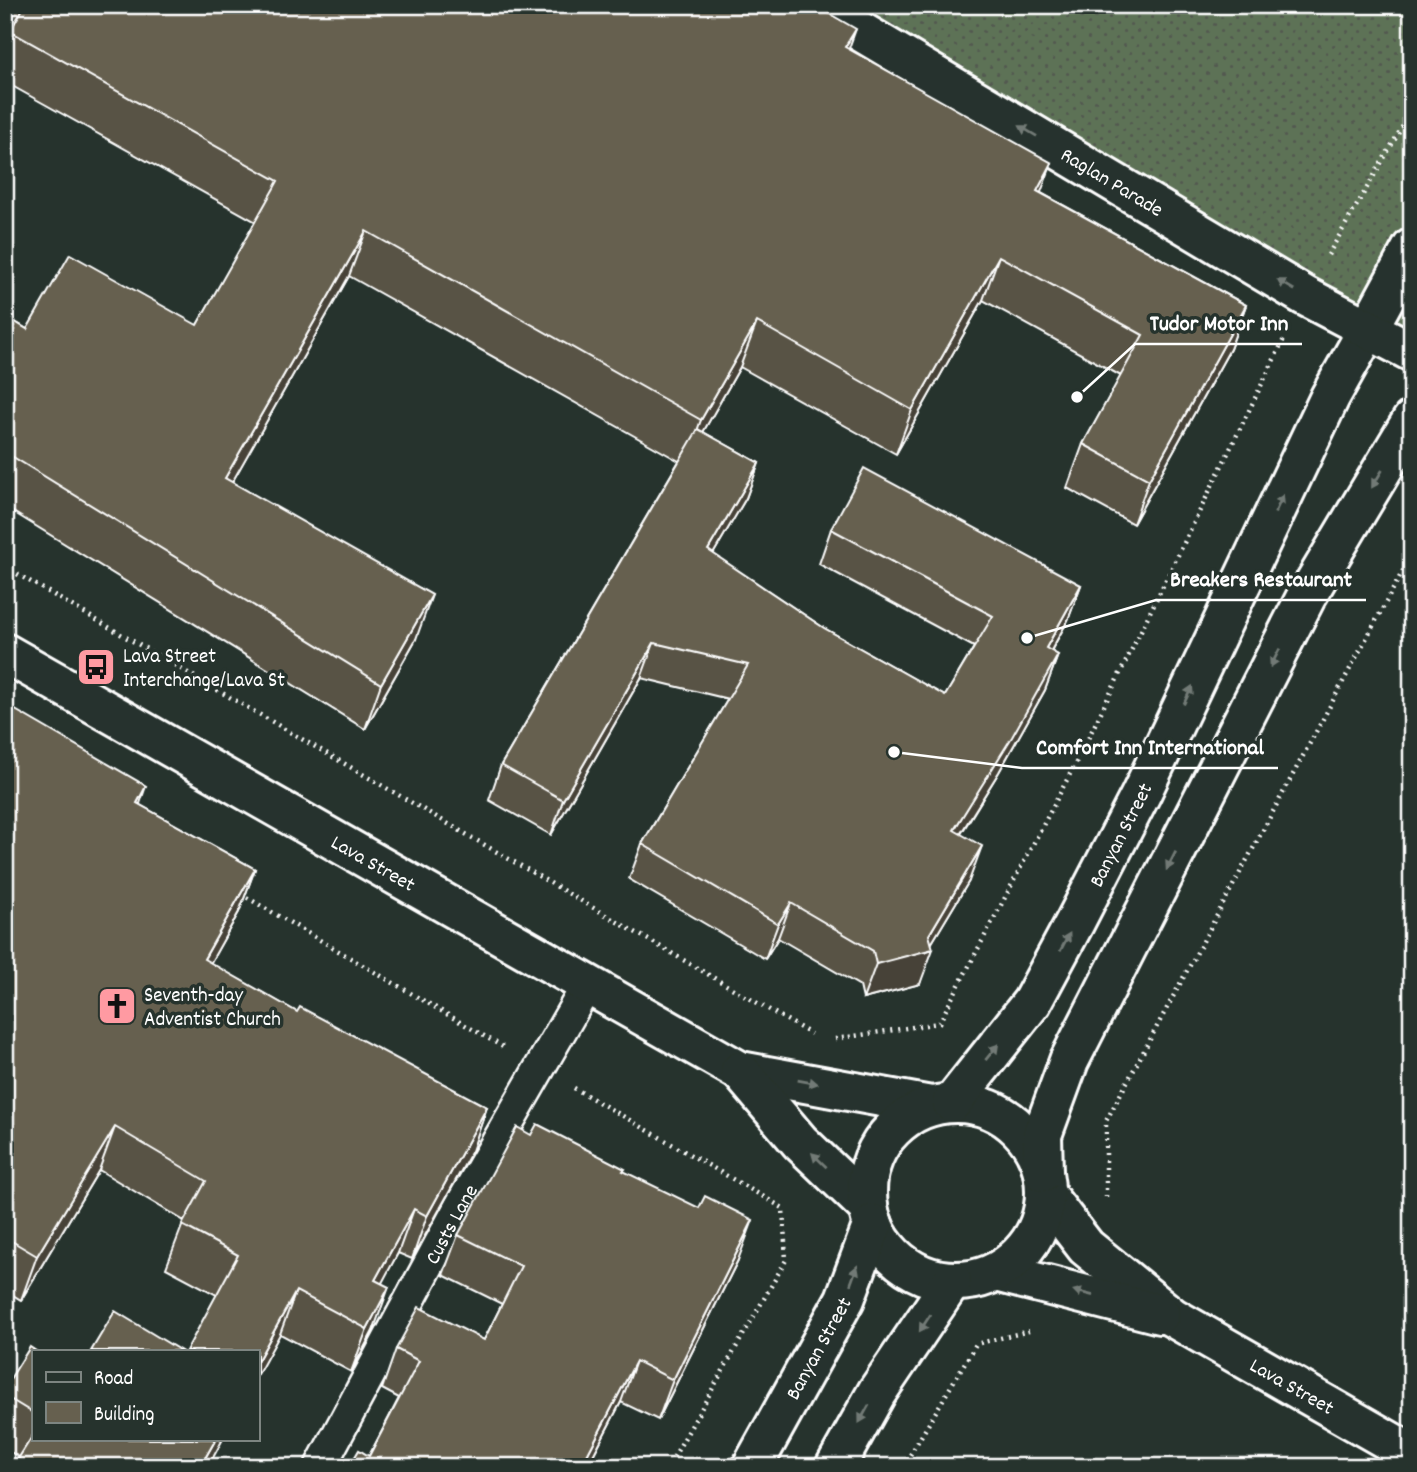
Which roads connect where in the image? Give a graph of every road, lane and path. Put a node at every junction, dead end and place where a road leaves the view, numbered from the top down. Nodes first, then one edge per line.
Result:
1 (816, 5) edge
2 (1412, 110) edge
3 (1412, 248) edge
4 (1305, 296) junction
5 (1368, 329) junction
6 (1412, 352) edge
7 (1412, 420) edge
8 (1412, 554) edge
9 (5, 567) edge
10 (5, 653) edge
11 (239, 893) edge
12 (588, 984) junction
13 (830, 1040) dead end
14 (823, 1041) dead end
15 (539, 1068) junction
16 (740, 1071) junction
17 (942, 1104) junction
18 (1045, 1184) junction
19 (870, 1216) junction
20 (1086, 1247) junction
21 (996, 1272) junction
22 (952, 1281) junction
23 (1068, 1289) junction
24 (1172, 1317) junction
25 (1412, 1454) edge
26 (320, 1467) edge
27 (668, 1467) edge
28 (752, 1467) edge
29 (835, 1467) edge
30 (903, 1467) edge

4 -> 1 main road, Raglan Parade
2 - 4 path
3 - 5 main road, Banyan Street
4 - 5 main road, Raglan Parade
4 - 13 path
5 - 6 main road, Raglan Parade
17 -> 5 main road, Banyan Street
7 -> 18 main road
8 - 20 path
9 - 14 path
10 - 12 main road, Lava Street
11 - 15 path
12 - 15 lane, Custs Lane
12 - 16 main road, Lava Street
15 - 26 lane, Custs Lane
15 - 27 path
16 -> 17 main road, Lava Street
19 -> 16 main road, Lava Street
17 - 18 main road
17 - 19 main road
18 - 20 main road, Lava Street
18 - 21 main road
19 - 22 main road
28 -> 19 main road, Banyan Street
20 - 24 main road, Lava Street
21 - 22 main road
21 - 23 main road, Lava Street
22 -> 29 main road
24 -> 23 main road, Lava Street
23 - 30 path
24 - 25 main road, Lava Street

